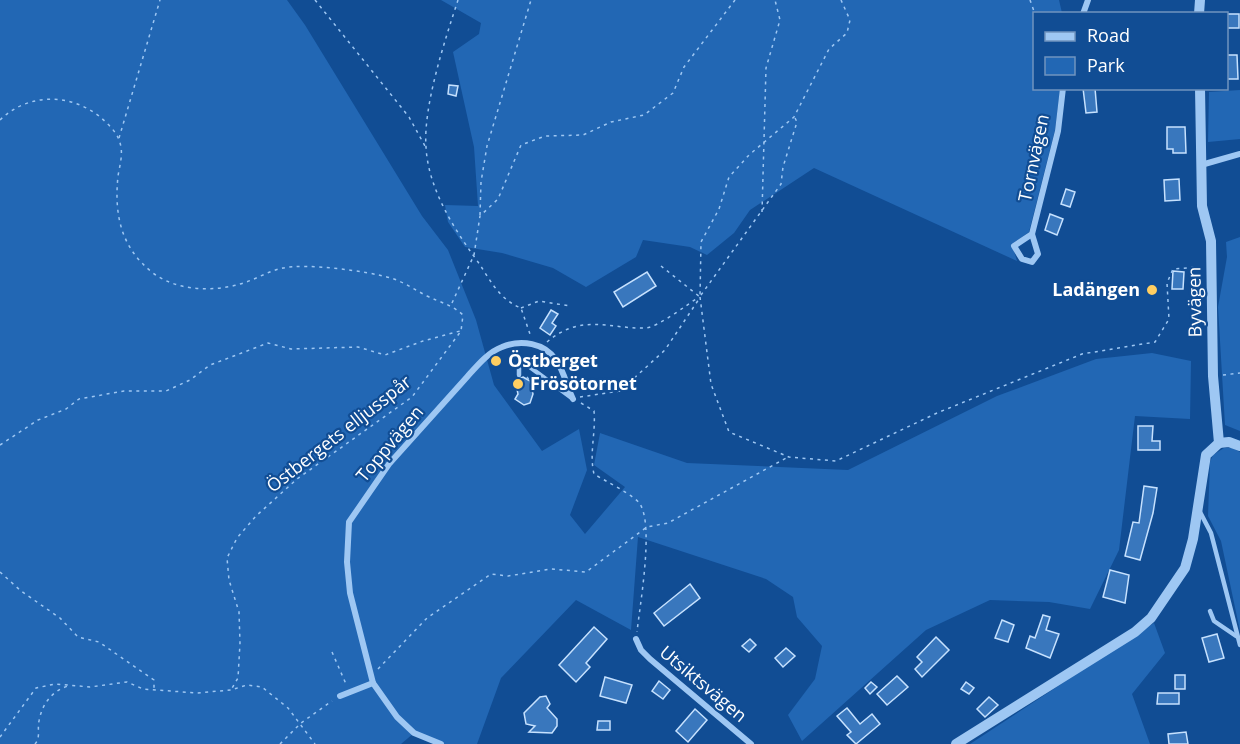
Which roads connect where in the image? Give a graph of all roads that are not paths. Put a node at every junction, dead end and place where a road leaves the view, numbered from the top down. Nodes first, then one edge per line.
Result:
1 (1063, 90) edge
2 (1200, 90) edge
3 (1240, 154) edge
4 (1201, 165) junction
5 (1032, 234) junction
6 (519, 375) dead end
7 (573, 399) joint
8 (1219, 443) junction
9 (1240, 446) edge
10 (1199, 509) junction
11 (1210, 611) dead end
12 (1236, 636) junction
13 (636, 639) road end
14 (1240, 645) edge
15 (372, 679) junction
16 (340, 696) road end
17 (441, 744) edge
18 (751, 744) edge
19 (956, 744) edge

1 - 5 street, Tornvägen
2 - 4 street, Byvägen
3 - 4 street
4 - 8 street, Byvägen
5 - 5 street, Tornvägen
6 - 7 lane
7 - 15 street, Toppvägen
8 - 9 street
8 - 10 street
10 - 12 lane
10 - 19 street
11 - 12 lane
12 - 14 lane
13 - 18 street, Utsiktsvägen
15 - 16 street
15 - 17 street, Toppvägen

